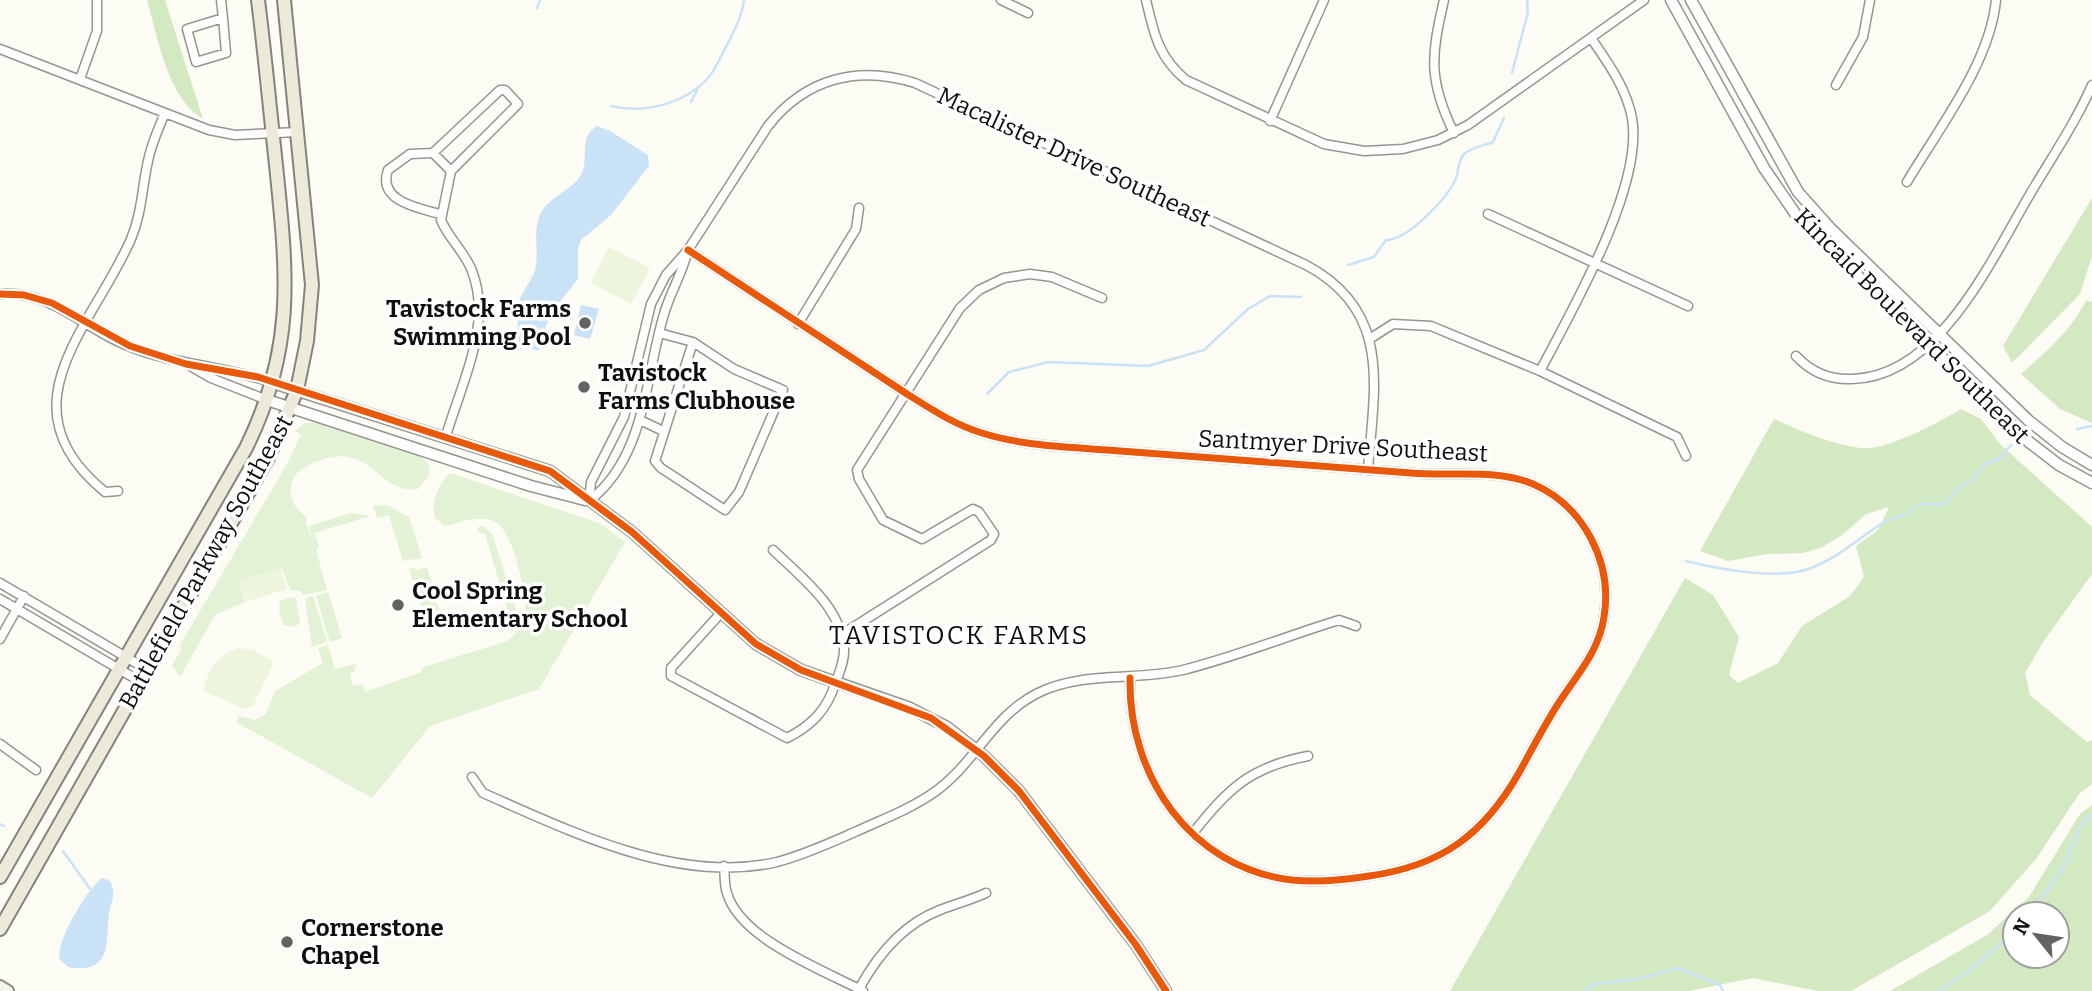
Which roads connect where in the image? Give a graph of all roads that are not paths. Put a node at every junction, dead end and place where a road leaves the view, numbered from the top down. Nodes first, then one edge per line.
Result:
1 (97, 0) edge
2 (221, 0) edge
3 (258, 0) edge
4 (284, 0) edge
5 (1001, 0) edge
6 (1146, 0) edge
7 (1324, 0) edge
8 (1444, 0) edge
9 (1644, 0) edge
10 (1671, 0) edge
11 (1691, 0) edge
12 (1870, 0) edge
13 (1996, 0) edge
14 (1028, 13) dead end
15 (223, 18) junction
16 (1591, 38) junction
17 (0, 49) edge
18 (80, 79) junction
19 (1836, 85) dead end
20 (2092, 85) edge
21 (164, 115) junction
22 (1270, 121) junction
23 (298, 132) junction
24 (1454, 133) junction
25 (273, 134) junction
26 (433, 153) junction
27 (451, 171) junction
28 (1907, 182) dead end
29 (859, 208) dead end
30 (440, 214) junction
31 (1488, 214) dead end
32 (688, 250) junction
33 (1593, 262) junction
34 (0, 294) edge
35 (1102, 298) dead end
36 (1688, 306) dead end
37 (82, 320) junction
38 (798, 324) junction
39 (1939, 332) junction
40 (659, 333) junction
41 (1371, 338) junction
42 (693, 342) junction
43 (1927, 344) junction
44 (1796, 356) dead end
45 (187, 364) junction
46 (1540, 371) junction
47 (273, 383) junction
48 (297, 390) junction
49 (907, 394) junction
50 (267, 400) junction
51 (290, 408) junction
52 (640, 420) junction
53 (663, 431) junction
54 (446, 436) junction
55 (1686, 456) dead end
56 (2092, 465) edge
57 (1368, 470) junction
58 (2092, 483) edge
59 (118, 491) dead end
60 (589, 501) junction
61 (773, 550) dead end
62 (0, 583) edge
63 (23, 596) junction
64 (0, 599) edge
65 (17, 609) junction
66 (720, 614) junction
67 (1356, 626) dead end
68 (841, 635) junction
69 (0, 639) edge
70 (127, 657) junction
71 (119, 669) junction
72 (148, 670) junction
73 (1130, 678) junction
74 (141, 682) junction
75 (836, 682) junction
76 (0, 744) edge
77 (977, 750) junction
78 (1308, 755) dead end
79 (36, 770) dead end
80 (472, 777) dead end
81 (1193, 833) junction
82 (724, 866) junction
83 (0, 877) edge
84 (986, 893) dead end
85 (0, 929) edge
86 (0, 986) edge
87 (861, 990) edge
88 (8, 991) edge
89 (1166, 991) edge

1 - 18 street
2 - 15 street
3 - 25 main road, Battlefield Parkway Southeast
4 - 23 main road, Battlefield Parkway Southeast
5 - 14 street
6 - 22 street
7 - 22 street
8 - 24 street
9 - 16 street
10 - 43 street, Kincaid Boulevard Southeast
11 - 39 street, Kincaid Boulevard Southeast
12 - 19 street
13 - 28 street
15 - 15 street
16 - 24 street
16 - 33 street
17 - 18 street
18 - 21 street
20 - 39 street
21 - 25 street
21 - 37 street
22 - 24 street
23 - 25 street
23 - 48 main road, Battlefield Parkway Southeast
25 - 47 main road, Battlefield Parkway Southeast
26 - 27 street
26 - 27 street
26 - 30 street
27 - 30 street
29 - 38 street
30 - 54 street
31 - 33 street
32 - 38 street, Santmyer Drive Southeast
32 - 40 street, Macalister Drive Southeast
32 - 41 street, Macalister Drive Southeast
32 - 60 street, Macalister Drive Southeast
33 - 36 street
33 - 46 street
34 - 37 street
35 - 49 street
37 - 45 street
37 - 59 street
38 - 49 street, Santmyer Drive Southeast
39 - 43 street
39 - 56 street, Kincaid Boulevard Southeast
40 - 42 street
40 - 52 street, Macalister Drive Southeast
41 - 46 street
41 - 57 street, Macalister Drive Southeast
42 - 53 street
42 - 53 street
43 - 44 street
43 - 58 street, Kincaid Boulevard Southeast
45 - 47 street
45 - 50 street
46 - 55 street
47 - 48 street
47 - 50 main road, Battlefield Parkway Southeast
48 - 51 main road, Battlefield Parkway Southeast
48 - 54 street
49 - 57 street, Santmyer Drive Southeast
49 - 68 street
50 - 51 street
50 - 70 main road, Battlefield Parkway Southeast
51 - 60 street
51 - 72 main road, Battlefield Parkway Southeast
52 - 53 street
52 - 60 street, Macalister Drive Southeast
54 - 60 street
57 - 81 street, Santmyer Drive Southeast
60 - 66 street
61 - 68 street
62 - 63 street
63 - 65 street
63 - 70 street
64 - 65 street
65 - 69 street
65 - 71 street
66 - 75 street
66 - 75 street
67 - 73 street
68 - 75 street
70 - 71 main road, Battlefield Parkway Southeast
70 - 72 street
71 - 74 street
71 - 83 main road, Battlefield Parkway Southeast
72 - 74 main road, Battlefield Parkway Southeast
73 - 77 street
73 - 81 street, Santmyer Drive Southeast
74 - 85 main road, Battlefield Parkway Southeast
75 - 77 street
76 - 79 street
77 - 82 street
77 - 89 street
78 - 81 street
80 - 82 street
82 - 87 street
84 - 87 street
86 - 88 main road

